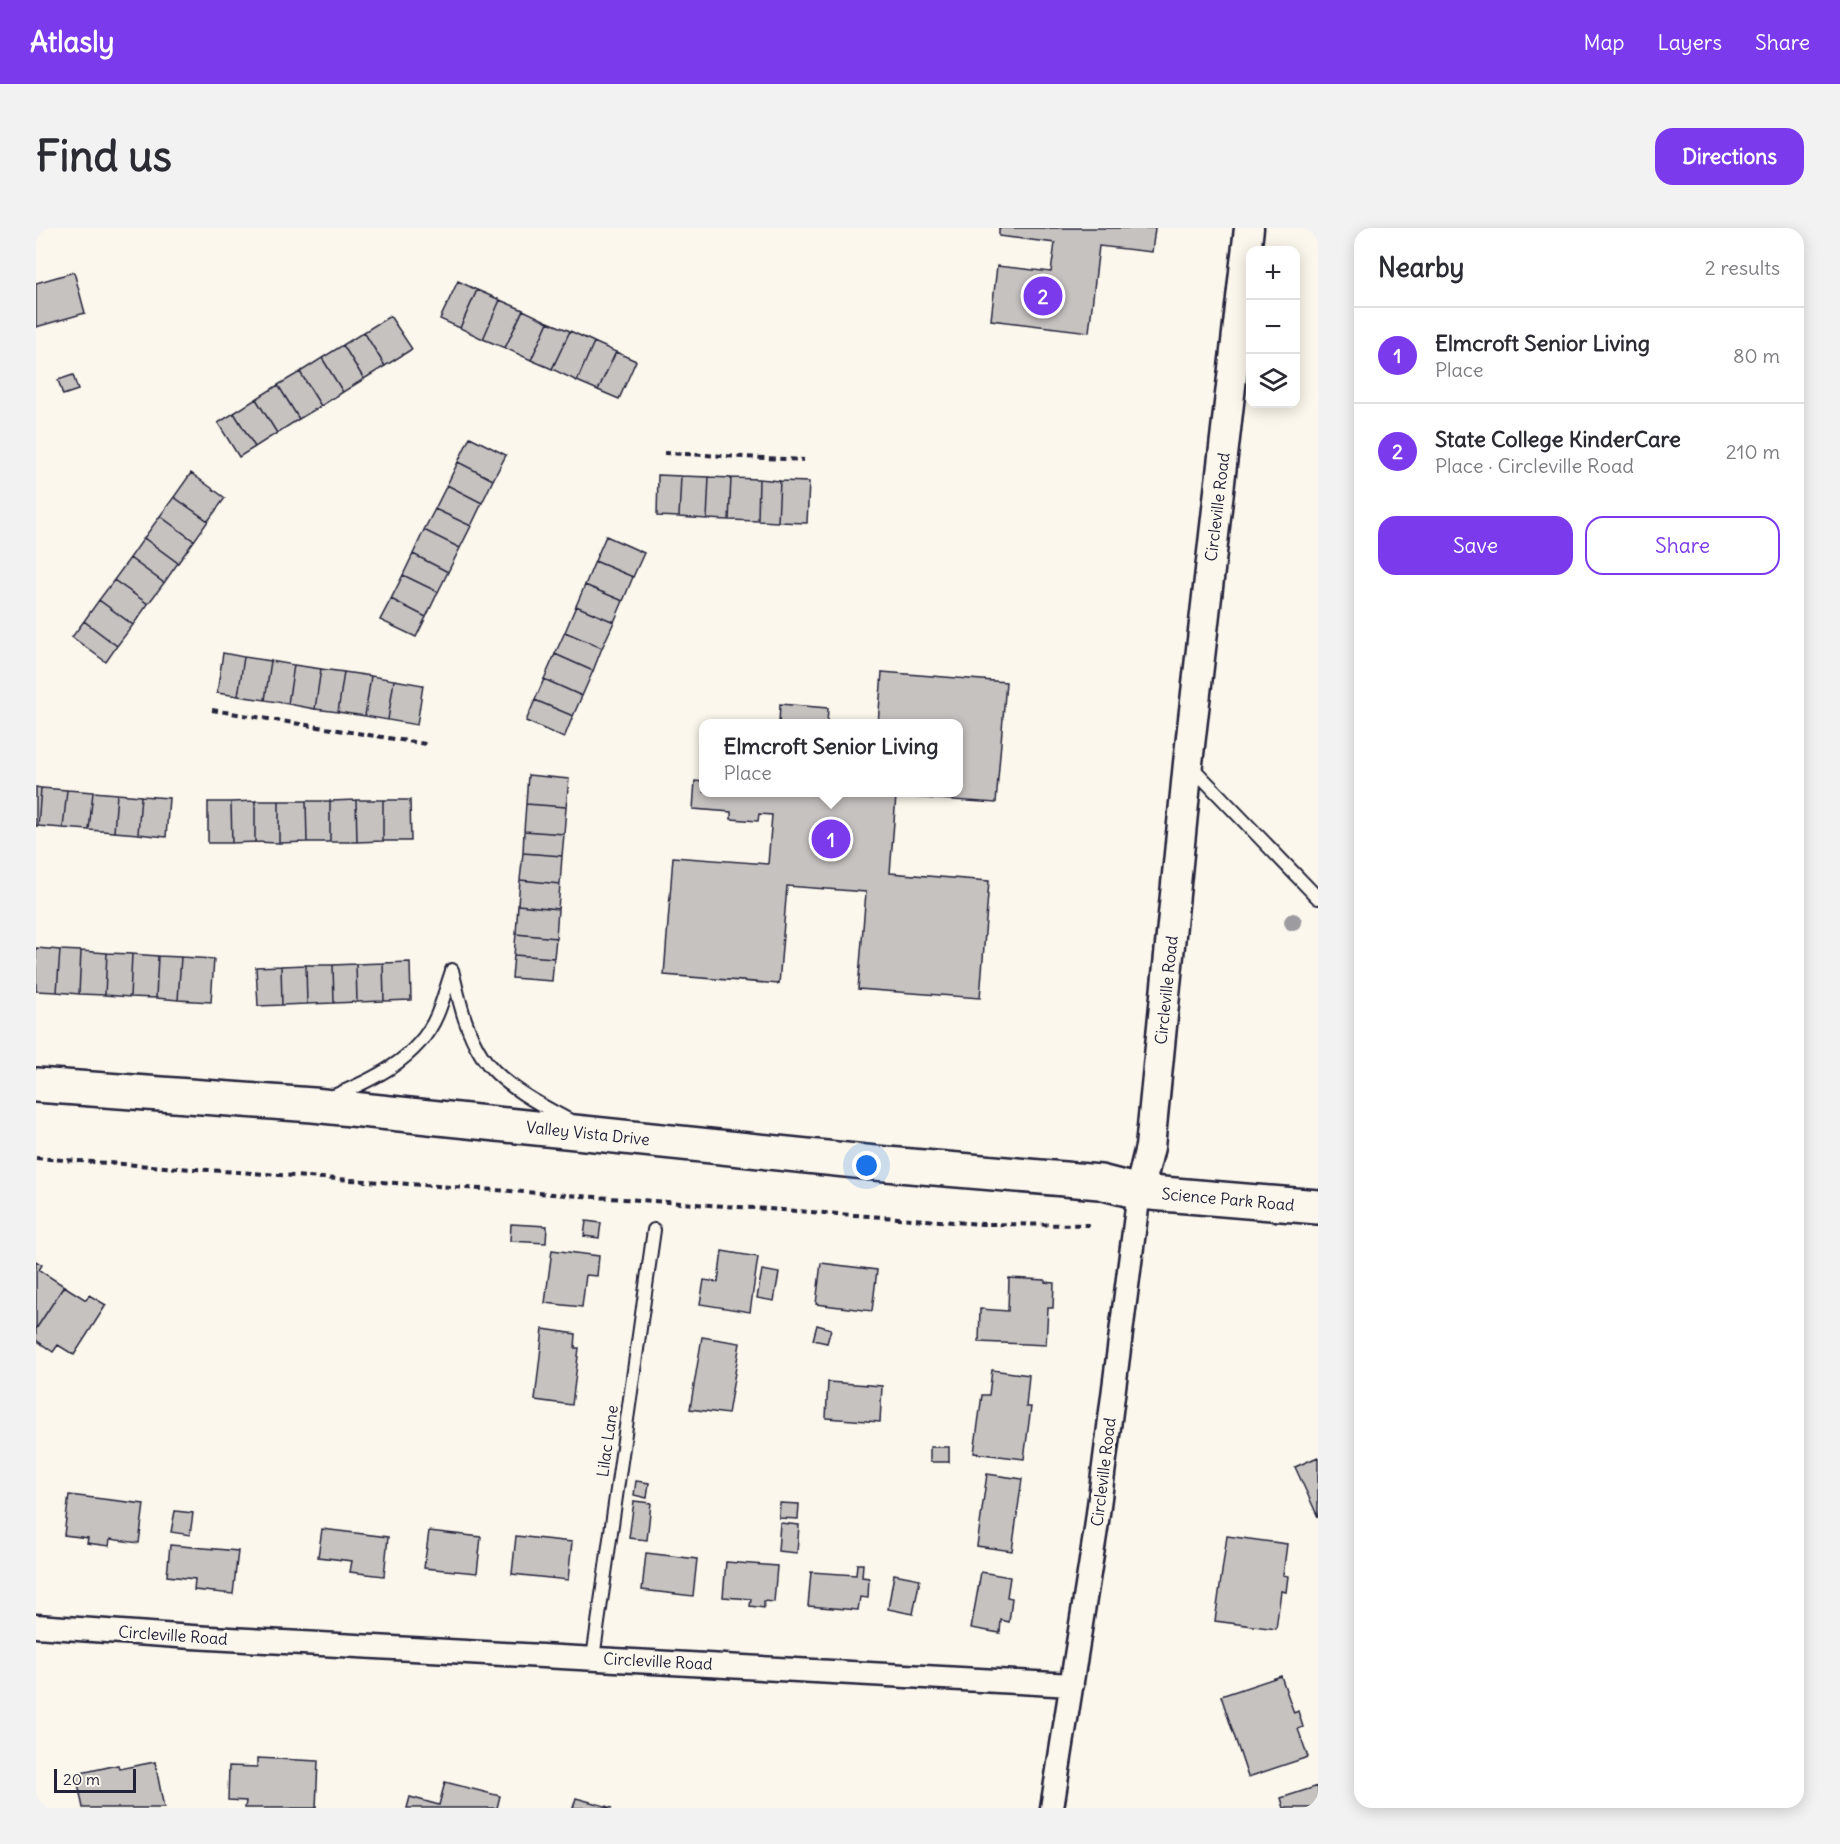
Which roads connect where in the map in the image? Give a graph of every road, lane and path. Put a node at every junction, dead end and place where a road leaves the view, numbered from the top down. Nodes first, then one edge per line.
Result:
1 (1249, 228) edge
2 (664, 453) dead end
3 (804, 460) dead end
4 (212, 710) dead end
5 (426, 744) dead end
6 (1188, 763) junction
7 (1318, 898) edge
8 (36, 1085) edge
9 (313, 1105) junction
10 (593, 1133) junction
11 (36, 1158) edge
12 (1139, 1192) junction
13 (1318, 1207) edge
14 (1093, 1225) dead end
15 (654, 1230) dead end
16 (36, 1626) edge
17 (593, 1658) junction
18 (1072, 1685) junction
19 (1052, 1808) edge

1 - 6 street, Circleville Road
2 - 3 path
4 - 5 path
6 - 7 lane
6 - 12 street, Circleville Road
8 - 9 main road, Valley Vista Drive
9 - 10 main road, Valley Vista Drive
9 - 10 lane
10 - 12 main road, Valley Vista Drive
11 - 14 path
12 - 13 main road, Science Park Road
12 - 18 street, Circleville Road
15 - 17 lane, Lilac Lane
16 - 17 street, Circleville Road
17 - 18 street, Circleville Road
18 - 19 street

